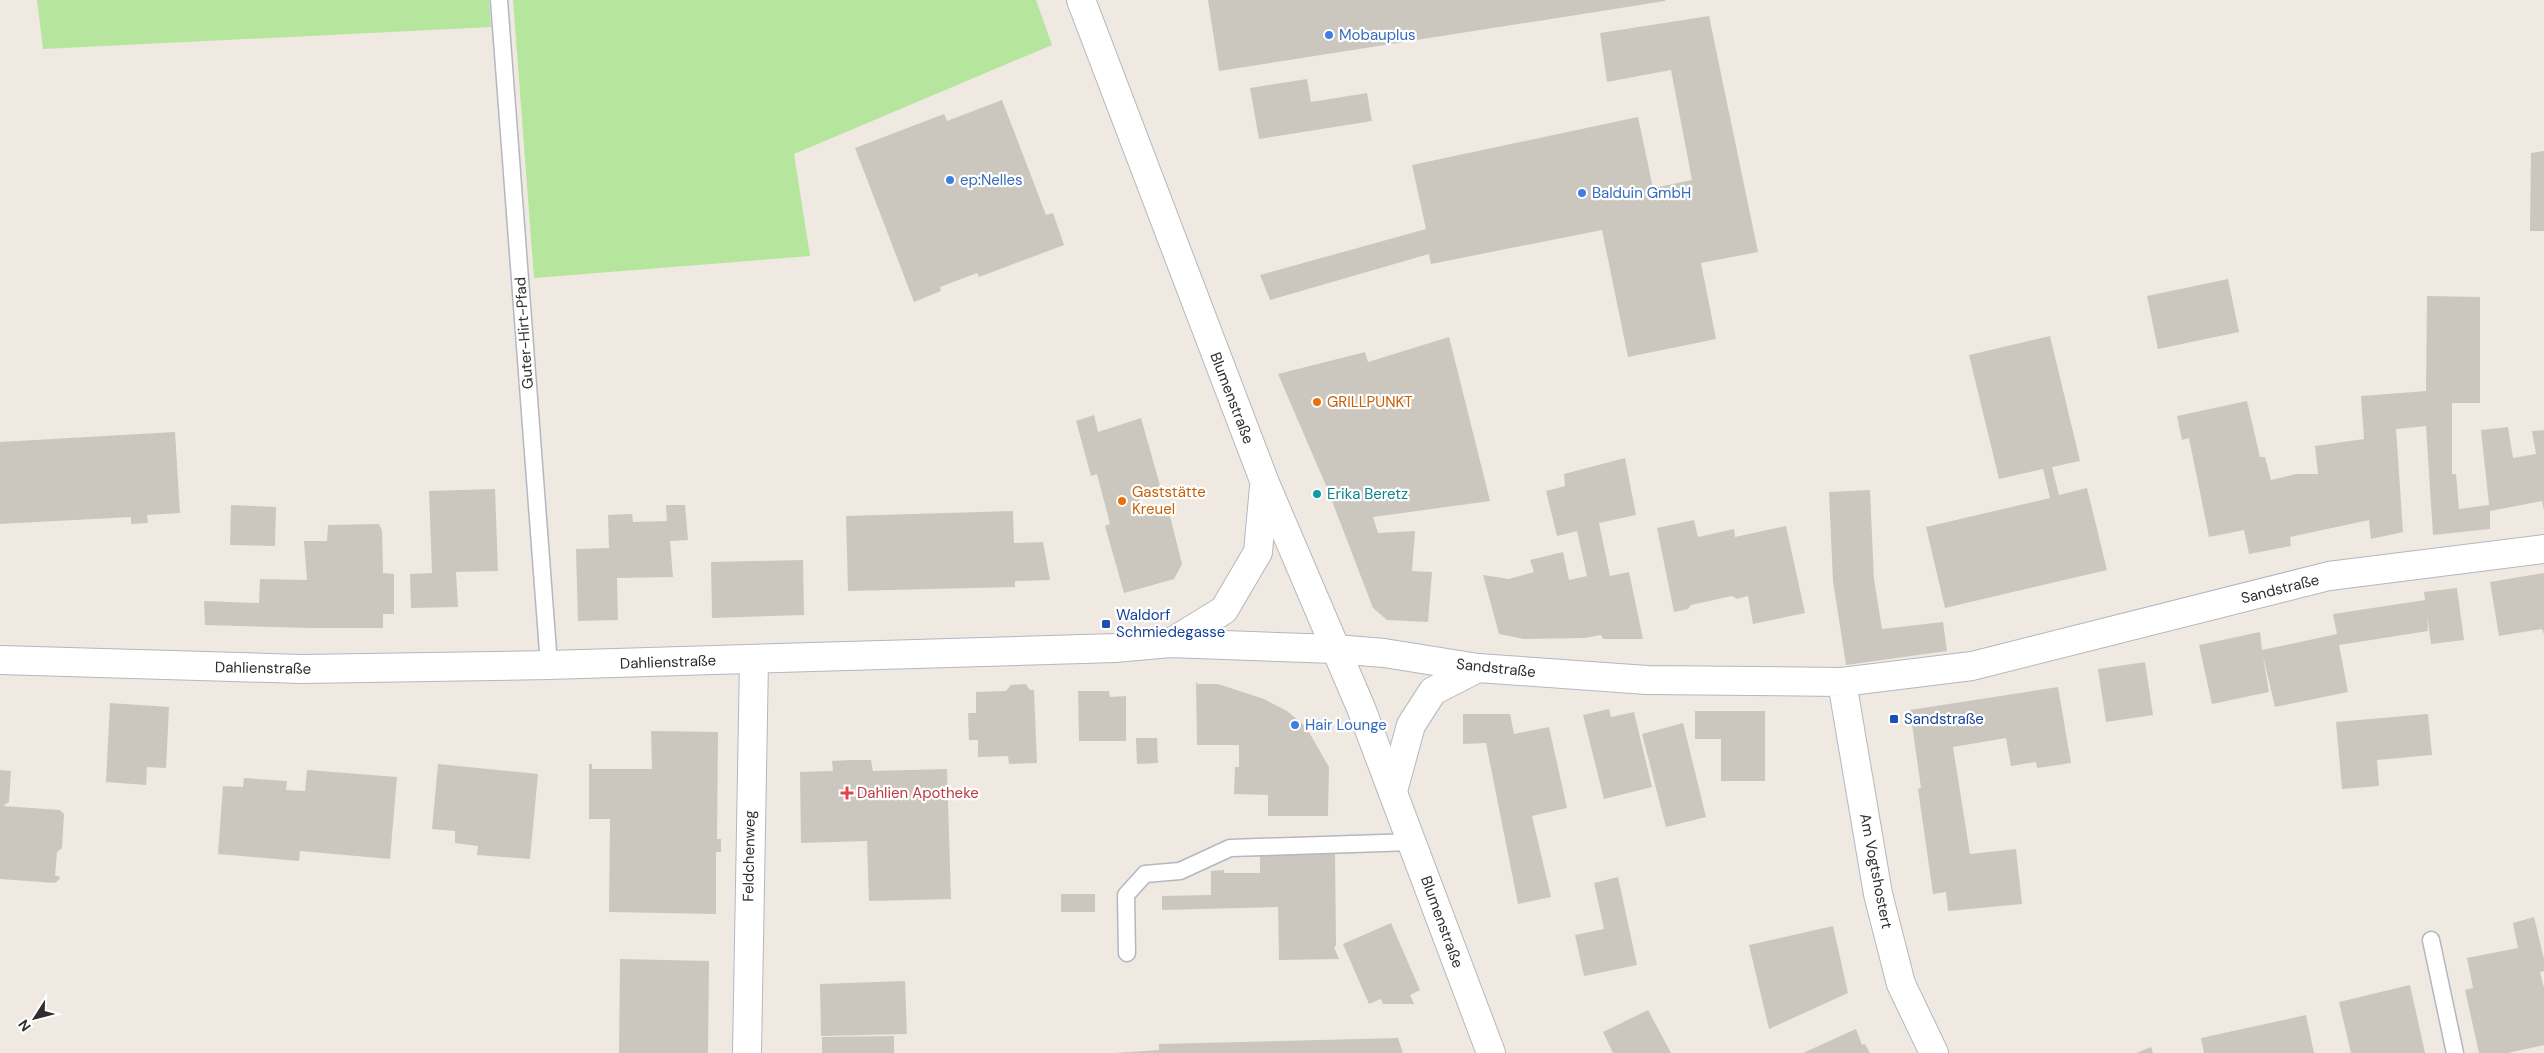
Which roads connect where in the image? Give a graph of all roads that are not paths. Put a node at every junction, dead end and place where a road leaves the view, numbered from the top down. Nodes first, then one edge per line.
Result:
1 (499, 0) edge
2 (1081, 0) edge
3 (1265, 484) junction
4 (2544, 549) edge
5 (1170, 644) junction
6 (1335, 649) junction
7 (0, 660) edge
8 (754, 660) junction
9 (549, 665) junction
10 (1478, 668) junction
11 (1842, 682) junction
12 (1393, 792) junction
13 (1413, 842) junction
14 (2431, 940) dead end
15 (1127, 953) dead end
16 (747, 1053) edge
17 (1491, 1053) edge
18 (1934, 1053) edge
19 (2455, 1053) edge

1 - 9 lane, Guter-Hirt-Pfad
2 - 3 main road, Blumenstraße
3 - 5 main road
3 - 6 main road, Blumenstraße
4 - 11 main road, Sandstraße
5 - 6 main road, Dahlienstraße
5 - 8 main road, Dahlienstraße
6 - 10 main road, Sandstraße
6 - 12 main road, Blumenstraße
7 - 9 main road, Dahlienstraße
8 - 9 main road, Dahlienstraße
8 - 16 main road, Feldchenweg
10 - 11 main road, Sandstraße
10 - 12 main road
11 - 18 main road, Am Vogtshostert
12 - 13 main road, Blumenstraße
13 - 15 lane
13 - 17 main road, Blumenstraße
14 - 19 lane

